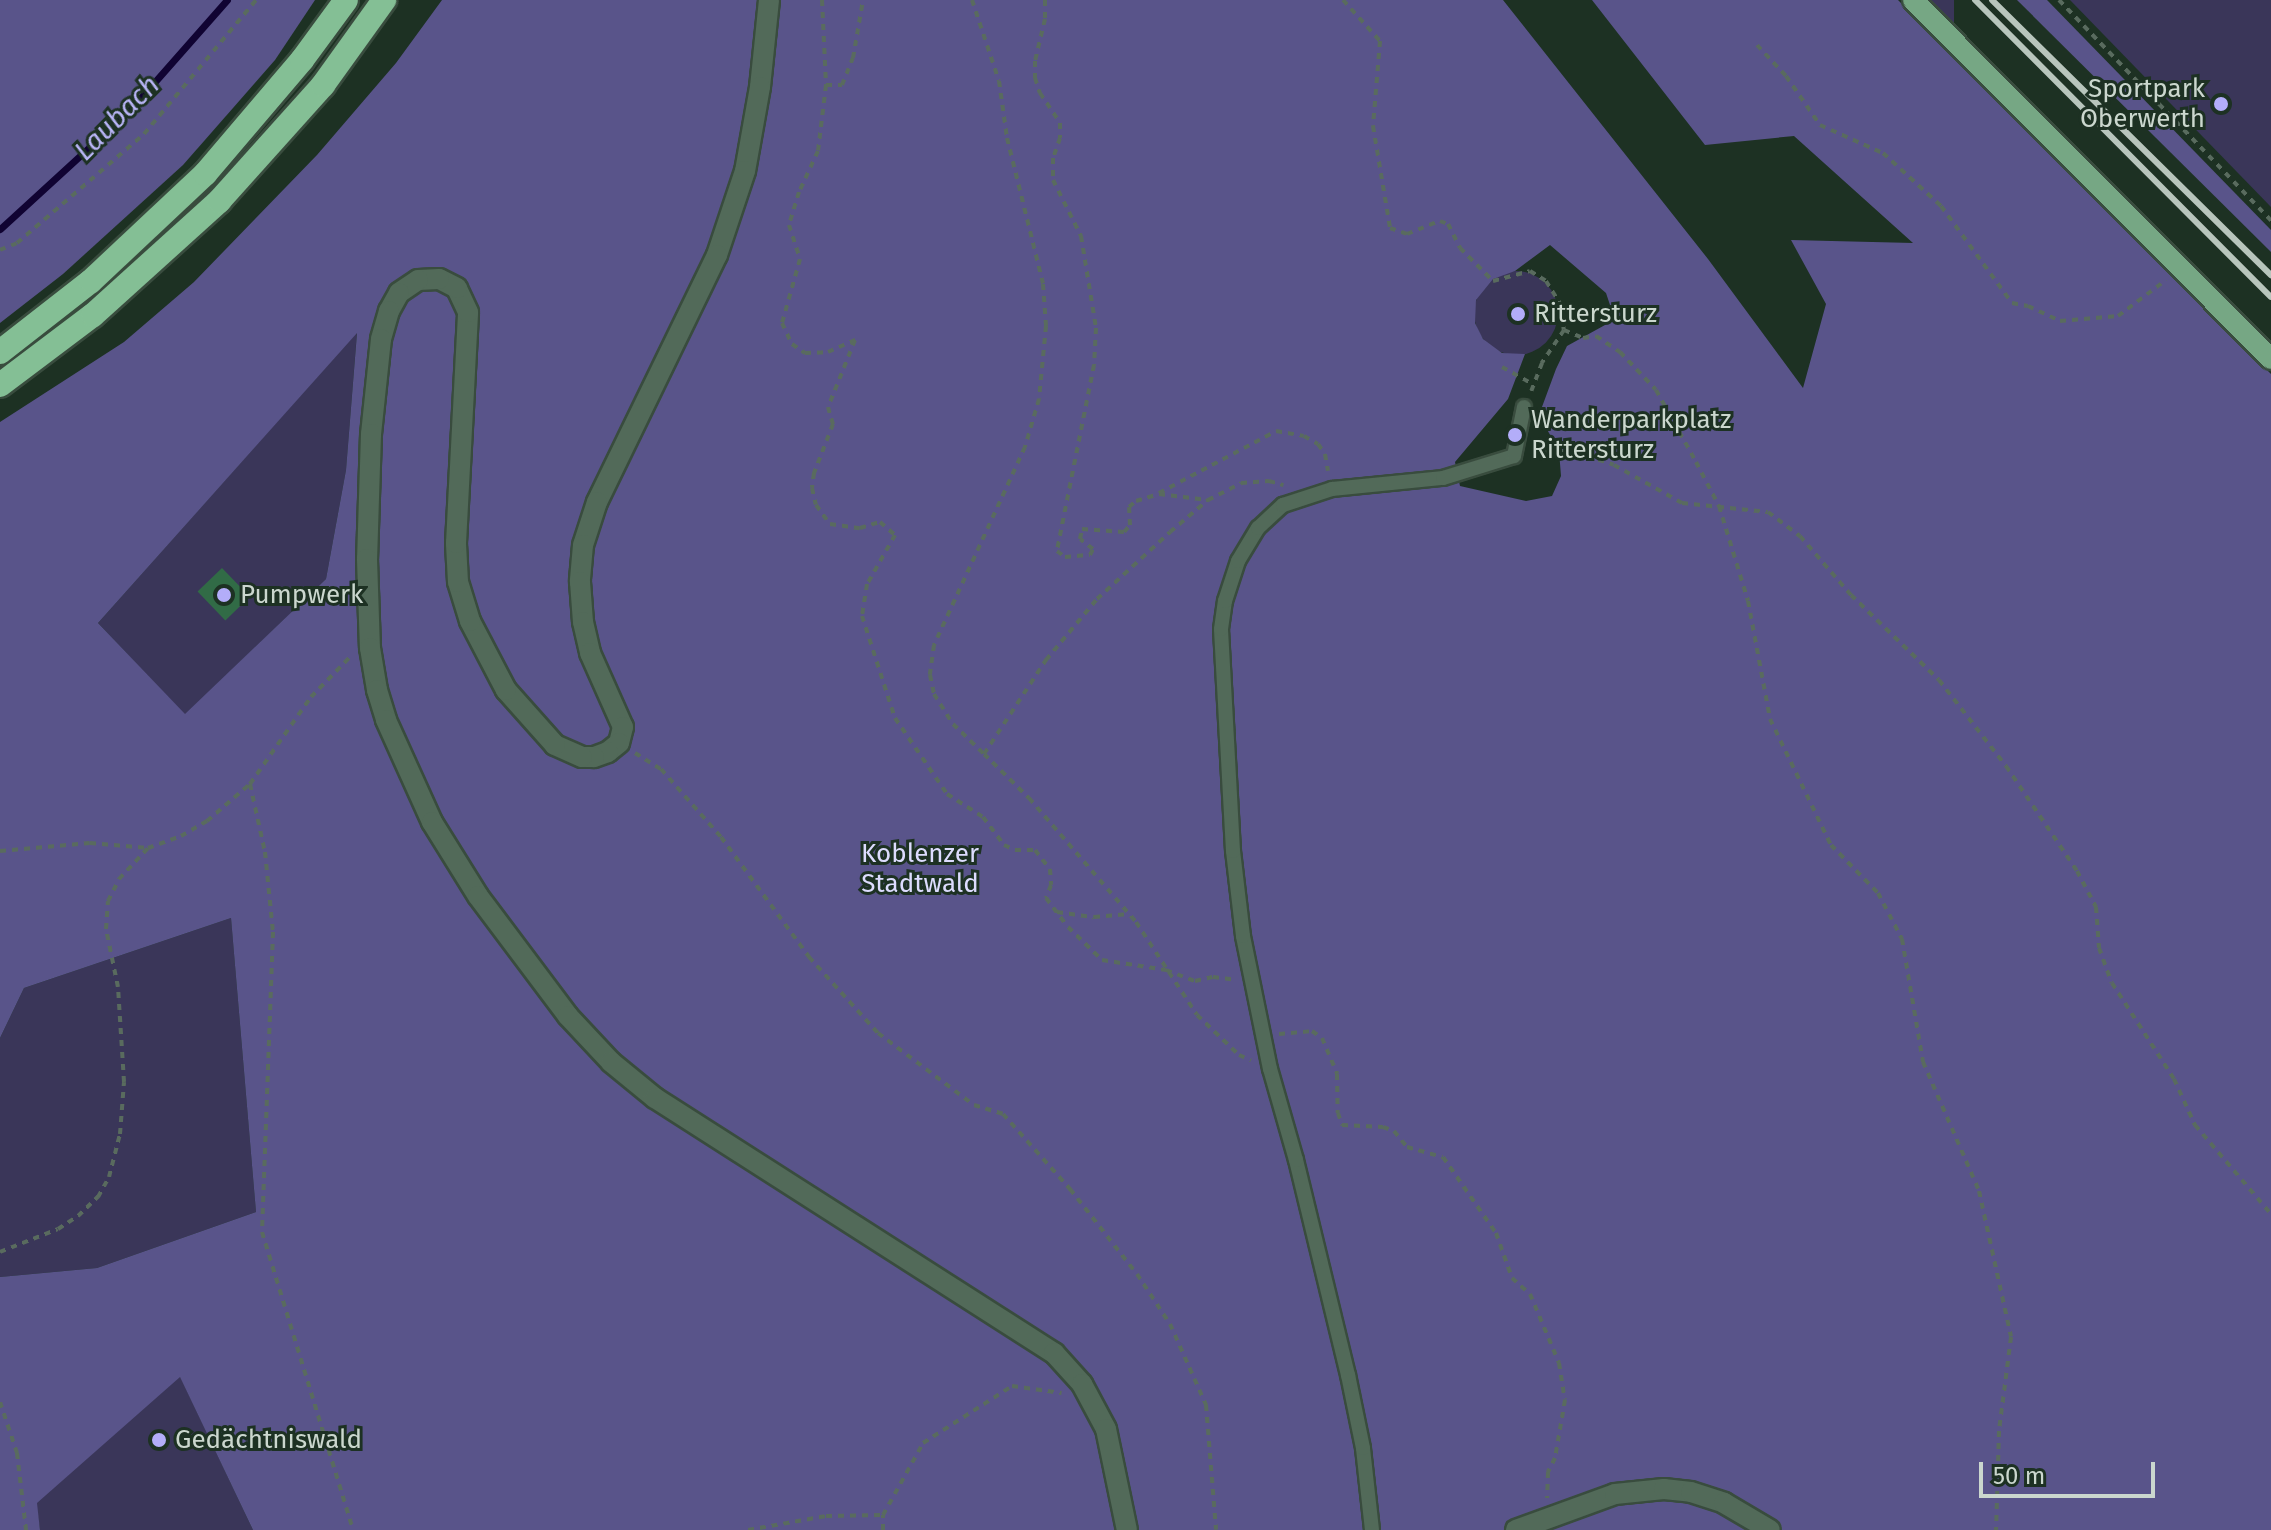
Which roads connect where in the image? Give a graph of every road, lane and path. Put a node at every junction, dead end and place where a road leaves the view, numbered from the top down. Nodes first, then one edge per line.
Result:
1 (256, 0) edge
2 (346, 0) edge
3 (384, 0) edge
4 (769, 0) edge
5 (822, 0) edge
6 (863, 0) edge
7 (972, 0) edge
8 (1045, 0) edge
9 (1343, 0) edge
10 (1913, 0) edge
11 (2059, 0) edge
12 (1757, 45) dead end
13 (826, 85) junction
14 (2271, 220) edge
15 (0, 250) edge
16 (2179, 268) junction
17 (1564, 330) junction
18 (0, 352) edge
19 (2271, 359) edge
20 (1502, 367) dead end
21 (0, 385) edge
22 (1524, 407) dead end
23 (1514, 456) junction
24 (1332, 489) junction
25 (1159, 494) junction
26 (1208, 500) junction
27 (1293, 500) junction
28 (1719, 506) junction
29 (370, 648) junction
30 (619, 743) junction
31 (984, 754) junction
32 (250, 784) junction
33 (148, 848) junction
34 (0, 851) edge
35 (1057, 912) junction
36 (1129, 914) junction
37 (1166, 970) junction
38 (1251, 981) junction
39 (1262, 1037) junction
40 (1270, 1069) junction
41 (2271, 1214) edge
42 (0, 1252) edge
43 (1028, 1390) dead end
44 (0, 1402) edge
45 (883, 1515) junction
46 (1547, 1516) junction
47 (26, 1530) edge
48 (353, 1530) edge
49 (748, 1530) edge
50 (883, 1530) edge
51 (1127, 1530) edge
52 (1216, 1530) edge
53 (1372, 1530) edge
54 (1516, 1530) edge
55 (1770, 1530) edge
56 (1996, 1530) edge

1 - 15 path
2 - 18 highway
3 - 21 highway
4 - 30 street
5 - 13 path
6 - 13 path
7 - 31 path
8 - 25 path
9 - 17 path
10 - 16 main road
11 - 14 path
12 - 16 path
13 - 35 path
16 - 19 main road
17 - 20 path
17 - 28 path
22 - 23 lane
23 - 24 lane
23 - 28 path
24 - 25 path
24 - 27 lane
25 - 26 path
26 - 27 path
26 - 31 path
27 - 38 lane
28 - 41 path
28 - 56 path
29 - 30 street
29 - 32 path
29 - 51 street
30 - 52 path
31 - 36 path
32 - 33 path
32 - 48 path
33 - 34 path
33 - 42 path
35 - 36 path
35 - 37 path
36 - 37 path
37 - 38 path
37 - 40 path
38 - 39 lane
39 - 40 lane
39 - 46 path
40 - 53 lane
43 - 45 path
44 - 47 path
45 - 49 path
45 - 50 path
46 - 54 street
46 - 55 street

